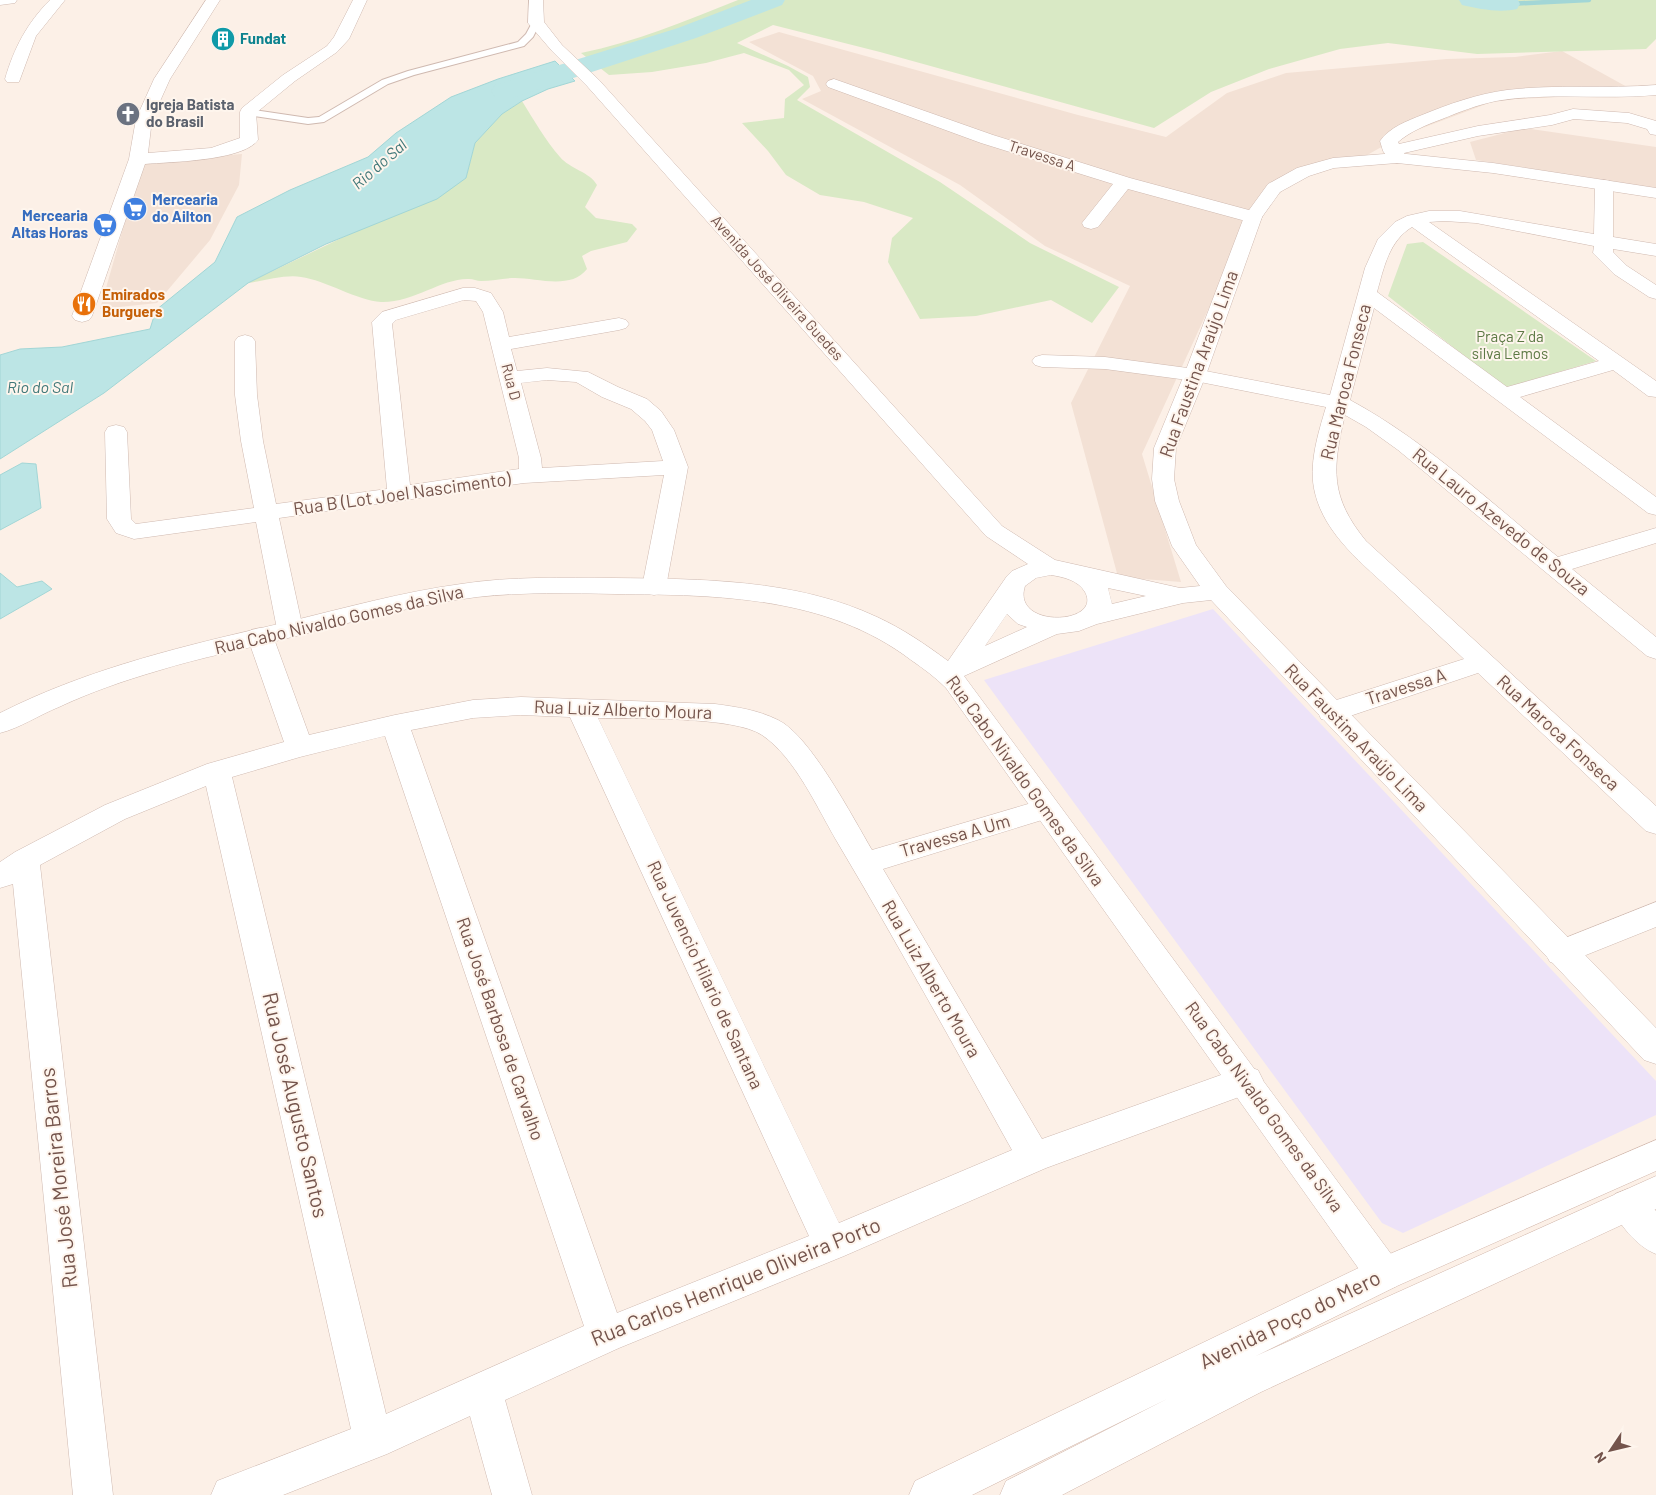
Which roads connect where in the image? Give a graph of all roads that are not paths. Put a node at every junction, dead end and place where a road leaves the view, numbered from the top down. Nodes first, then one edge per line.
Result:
1 (10, 0) edge
2 (58, 0) edge
3 (213, 0) edge
4 (360, 0) edge
5 (536, 0) edge
6 (0, 1) edge
7 (536, 22) junction
8 (13, 78) dead end
9 (834, 84) dead end
10 (1656, 90) edge
11 (248, 112) junction
12 (1552, 120) junction
13 (1656, 131) edge
14 (1610, 134) dead end
15 (1639, 138) dead end
16 (1395, 154) junction
17 (138, 158) junction
18 (1124, 182) junction
19 (1604, 185) junction
20 (1656, 193) edge
21 (1254, 217) junction
22 (1414, 220) junction
23 (1091, 222) dead end
24 (1602, 242) junction
25 (1656, 250) edge
26 (1656, 293) edge
27 (1368, 294) junction
28 (82, 316) dead end
29 (619, 324) dead end
30 (245, 341) dead end
31 (500, 345) junction
32 (1042, 361) dead end
33 (1614, 363) junction
34 (1195, 375) junction
35 (510, 378) junction
36 (1656, 391) edge
37 (1503, 395) junction
38 (1340, 403) junction
39 (116, 432) dead end
40 (677, 467) junction
41 (524, 476) junction
42 (399, 493) junction
43 (1656, 508) edge
44 (268, 514) junction
45 (994, 531) junction
46 (1656, 535) edge
47 (1554, 566) junction
48 (1049, 567) junction
49 (1083, 575) junction
50 (1012, 586) junction
51 (654, 587) junction
52 (1217, 592) junction
53 (1183, 595) junction
54 (1092, 617) junction
55 (1052, 626) junction
56 (290, 629) junction
57 (260, 636) junction
58 (1656, 650) edge
59 (1482, 662) junction
60 (952, 671) junction
61 (579, 707) junction
62 (1331, 712) junction
63 (0, 724) edge
64 (394, 724) junction
65 (300, 747) junction
66 (217, 771) junction
67 (1046, 809) junction
68 (1656, 823) edge
69 (865, 863) junction
70 (13, 868) edge
71 (1656, 914) edge
72 (1561, 953) junction
73 (1656, 1050) edge
74 (1246, 1080) junction
75 (1656, 1155) edge
76 (1034, 1157) junction
77 (1642, 1198) edge
78 (1656, 1237) edge
79 (831, 1244) junction
80 (1384, 1274) junction
81 (606, 1335) junction
82 (483, 1391) junction
83 (373, 1440) junction
84 (93, 1495) edge
85 (231, 1495) edge
86 (512, 1495) edge
87 (929, 1495) edge
88 (1020, 1495) edge

1 - 6 street
2 - 8 street
3 - 17 street
4 - 11 street
5 - 7 street
7 - 11 lane
7 - 45 street, Avenida José Oliveira Guedes
9 - 18 street, Travessa A
10 - 16 street
11 - 17 street
12 - 13 street
12 - 14 street
12 - 16 street
13 - 15 street
16 - 19 street, Rua Faustina Araújo Lima
16 - 21 street, Rua Faustina Araújo Lima
17 - 28 street
18 - 21 street, Travessa A
18 - 23 street
19 - 20 street, Rua Faustina Araújo Lima
19 - 24 street
21 - 34 street, Rua Faustina Araújo Lima
22 - 24 street, Rua Maroca Fonseca
22 - 27 street, Rua Maroca Fonseca
22 - 33 street
24 - 25 street, Rua Maroca Fonseca
24 - 26 street
27 - 37 street
27 - 38 street, Rua Maroca Fonseca
29 - 31 street
30 - 44 street
31 - 35 street, Rua D
31 - 42 street, Rua D
32 - 34 street, Rua Lauro Azevedo de Souza
33 - 36 street
33 - 37 street
34 - 38 street, Rua Lauro Azevedo de Souza
34 - 52 street, Rua Faustina Araújo Lima
35 - 40 street
35 - 41 street, Rua D
37 - 43 street
38 - 47 street, Rua Lauro Azevedo de Souza
38 - 59 street, Rua Maroca Fonseca
39 - 44 street, Rua B (Lot Joel Nascimento)
40 - 41 street, Rua B (Lot Joel Nascimento)
40 - 51 street
41 - 42 street, Rua B (Lot Joel Nascimento)
42 - 44 street, Rua B (Lot Joel Nascimento)
44 - 56 street
45 - 48 street, Avenida José Oliveira Guedes
45 - 50 street, Avenida José Oliveira Guedes
46 - 47 street
47 - 58 street, Rua Lauro Azevedo de Souza
48 - 49 street
48 - 50 street
49 - 53 street
49 - 54 street
50 - 55 street
50 - 60 street
51 - 56 street, Rua Cabo Nivaldo Gomes da Silva
51 - 60 street, Rua Cabo Nivaldo Gomes da Silva
52 - 53 street
52 - 62 street, Rua Faustina Araújo Lima
53 - 54 street
54 - 55 street
55 - 60 street
56 - 57 street, Rua Cabo Nivaldo Gomes da Silva
57 - 63 street, Rua Cabo Nivaldo Gomes da Silva
57 - 65 street
59 - 62 street, Travessa A
59 - 68 street, Rua Maroca Fonseca
60 - 67 street, Rua Cabo Nivaldo Gomes da Silva
61 - 64 street, Rua Luiz Alberto Moura
61 - 69 street, Rua Luiz Alberto Moura
61 - 79 street, Rua Juvencio Hilario de Santana
62 - 72 street, Rua Faustina Araújo Lima
64 - 65 street, Rua Luiz Alberto Moura
64 - 81 street, Rua José Barbosa de Carvalho
65 - 66 street, Rua Luiz Alberto Moura
66 - 70 street, Rua Luiz Alberto Moura
66 - 83 street, Rua José Augusto Santos
67 - 69 street, Travessa A Um
67 - 74 street, Rua Cabo Nivaldo Gomes da Silva
69 - 76 street, Rua Luiz Alberto Moura
70 - 84 street, Rua José Moreira Barros
71 - 72 street
72 - 73 street, Rua Faustina Araújo Lima
74 - 76 street, Rua Carlos Henrique Oliveira Porto
74 - 80 street, Rua Cabo Nivaldo Gomes da Silva
75 - 80 street, Avenida Poço do Mero
76 - 79 street, Rua Carlos Henrique Oliveira Porto
77 - 78 street
77 - 88 street, Avenida Poço do Mero
79 - 81 street, Rua Carlos Henrique Oliveira Porto
80 - 87 street, Avenida Poço do Mero
81 - 82 street, Rua Carlos Henrique Oliveira Porto
82 - 83 street, Rua Carlos Henrique Oliveira Porto
82 - 86 street
83 - 85 street, Rua Carlos Henrique Oliveira Porto

